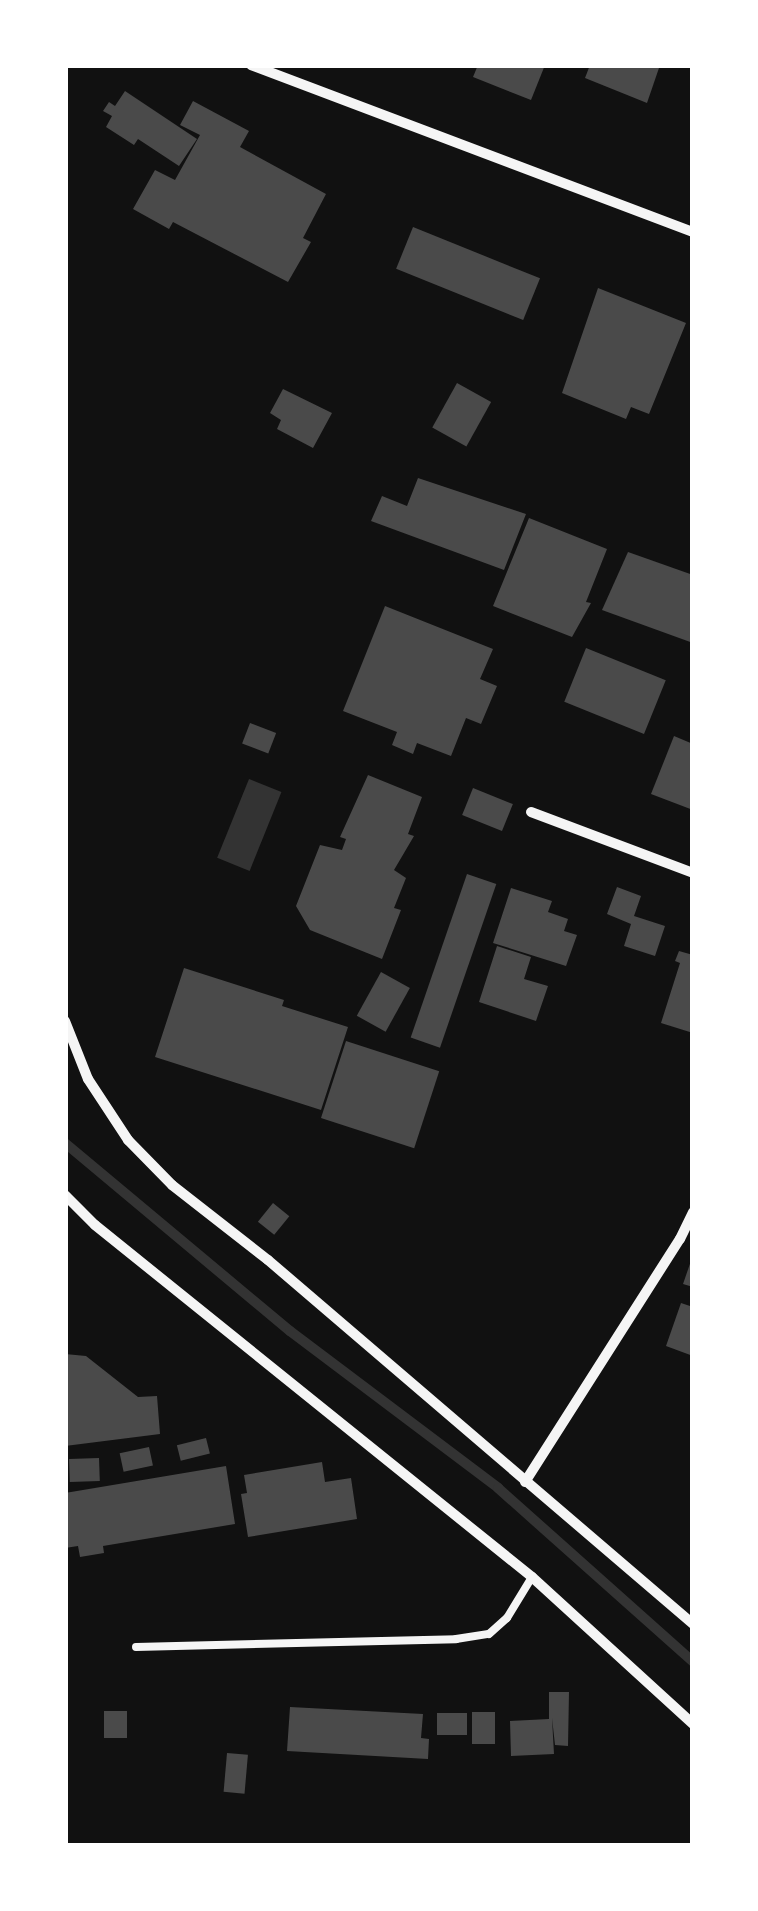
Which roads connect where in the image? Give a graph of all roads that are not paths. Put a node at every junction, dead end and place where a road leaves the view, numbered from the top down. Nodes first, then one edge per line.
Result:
1 (252, 65) edge
2 (693, 232) edge
3 (532, 812) dead end
4 (693, 873) edge
5 (65, 1020) edge
6 (65, 1196) edge
7 (693, 1212) edge
8 (525, 1482) junction
9 (532, 1577) junction
10 (693, 1624) edge
11 (136, 1647) dead end
12 (693, 1724) edge

1 - 2 street
3 - 4 street
5 - 8 street
6 - 9 street
7 - 8 street
8 - 10 street
9 - 11 lane
9 - 12 street

